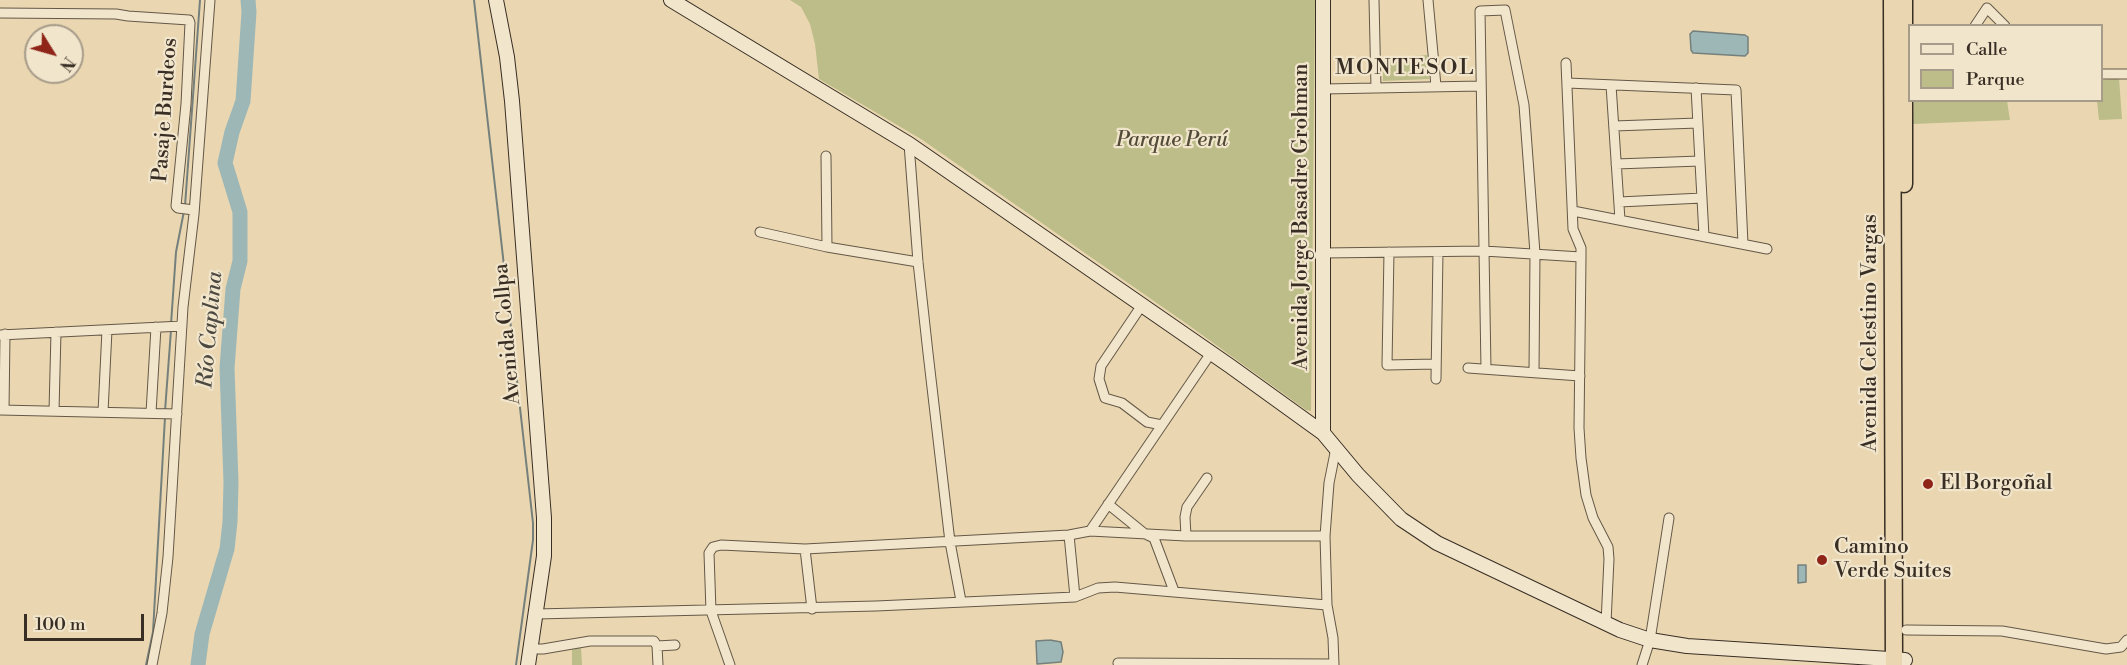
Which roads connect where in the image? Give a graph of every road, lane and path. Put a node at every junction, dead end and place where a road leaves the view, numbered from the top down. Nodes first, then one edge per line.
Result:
1 (210, 0) edge
2 (496, 0) edge
3 (670, 0) edge
4 (1323, 0) edge
5 (1374, 0) edge
6 (1428, 0) edge
7 (1892, 0) edge
8 (1904, 0) edge
9 (1985, 4) edge
10 (0, 13) edge
11 (1976, 24) edge
12 (2003, 24) edge
13 (1907, 55) edge
14 (1566, 63) dead end
15 (2103, 74) edge
16 (2127, 74) edge
17 (1898, 81) junction
18 (1567, 83) junction
19 (1611, 85) junction
20 (1436, 86) junction
21 (1481, 86) junction
22 (1376, 88) junction
23 (1696, 88) junction
24 (1323, 89) junction
25 (1698, 123) junction
26 (1614, 126) junction
27 (909, 144) junction
28 (826, 156) dead end
29 (1700, 161) junction
30 (1616, 164) junction
31 (1702, 198) junction
32 (1618, 202) junction
33 (188, 209) junction
34 (1573, 211) junction
35 (1620, 220) junction
36 (760, 231) dead end
37 (1704, 236) junction
38 (1743, 244) junction
39 (827, 247) junction
40 (1767, 249) dead end
41 (1484, 251) junction
42 (1389, 252) junction
43 (1438, 252) junction
44 (1323, 253) junction
45 (1535, 253) junction
46 (1581, 257) junction
47 (918, 262) junction
48 (1142, 305) junction
49 (175, 326) junction
50 (156, 327) junction
51 (106, 330) junction
52 (56, 332) junction
53 (2, 335) edge
54 (1211, 353) junction
55 (1436, 364) junction
56 (1468, 368) dead end
57 (1486, 369) junction
58 (1534, 372) junction
59 (1580, 375) junction
60 (1436, 379) dead end
61 (2, 410) edge
62 (54, 411) junction
63 (103, 412) junction
64 (151, 413) junction
65 (169, 414) junction
66 (1162, 424) junction
67 (1323, 433) junction
68 (1336, 448) junction
69 (1207, 478) dead end
70 (1108, 504) junction
71 (1669, 518) dead end
72 (1090, 531) junction
73 (1145, 534) junction
74 (1069, 535) junction
75 (1186, 536) junction
76 (1325, 536) junction
77 (950, 542) junction
78 (805, 549) junction
79 (1174, 591) junction
80 (1075, 597) junction
81 (961, 601) junction
82 (1327, 605) junction
83 (1900, 608) junction
84 (812, 609) junction
85 (711, 611) junction
86 (536, 614) junction
87 (1606, 623) junction
88 (1905, 630) junction
89 (1650, 640) junction
90 (2127, 640) edge
91 (675, 645) dead end
92 (657, 646) junction
93 (530, 649) junction
94 (1118, 663) dead end
95 (1900, 663) edge
96 (152, 665) edge
97 (528, 665) edge
98 (658, 665) edge
99 (730, 665) edge
100 (1334, 665) edge
101 (1642, 665) edge

1 - 33 street
2 - 86 main road, Avenida Collpa
3 - 27 main road
4 - 24 main road, Avenida Jorge Basadre Grohman
5 - 22 street
6 - 20 street
7 - 17 highway, Avenida Celestino Vargas
8 - 13 highway, Avenida Celestino Vargas
9 - 11 street
9 - 12 street
10 - 33 street, Pasaje Burdeos
13 - 17 highway, Avenida Celestino Vargas
14 - 18 street
15 - 16 street
17 - 83 highway, Avenida Celestino Vargas
18 - 19 street
18 - 34 street
19 - 23 street
19 - 26 street
20 - 21 street
20 - 22 street
21 - 41 street
21 - 45 street
22 - 24 street
23 - 25 street
23 - 38 street
24 - 44 main road, Avenida Jorge Basadre Grohman
25 - 26 street
25 - 29 street
26 - 30 street
27 - 47 street
27 - 48 main road
28 - 39 street
29 - 30 street
29 - 31 street
30 - 32 street
31 - 32 street
31 - 37 street
32 - 35 street
33 - 49 street
34 - 35 street
34 - 46 street
35 - 37 street
36 - 39 street
37 - 38 street
38 - 40 street
39 - 47 street
41 - 43 street
41 - 45 street
41 - 57 street
42 - 43 street
42 - 44 street
42 - 55 street
43 - 55 street
44 - 67 main road, Avenida Jorge Basadre Grohman
45 - 46 street
45 - 58 street
46 - 59 street
47 - 77 street
48 - 54 main road
48 - 66 street
49 - 50 street
49 - 65 street
50 - 51 street
50 - 64 street
51 - 52 street
51 - 63 street
52 - 53 street
52 - 62 street
53 - 61 street
54 - 66 street
54 - 67 main road
55 - 60 street
56 - 57 street
57 - 58 street
58 - 59 street
59 - 87 street
61 - 62 street
62 - 63 street
63 - 64 street
64 - 65 street
65 - 96 street
66 - 70 street
67 - 68 main road
68 - 76 street
68 - 87 main road
69 - 75 street
70 - 72 street
70 - 73 street
71 - 89 street
72 - 73 street
72 - 74 street
73 - 75 street
73 - 79 street
74 - 77 street
74 - 80 street
75 - 76 street
76 - 82 street
77 - 78 street
77 - 81 street
78 - 84 street
78 - 85 street
79 - 80 street
79 - 82 street
80 - 81 street
81 - 84 street
82 - 100 street
83 - 88 highway, Avenida Celestino Vargas
83 - 95 highway, Avenida Celestino Vargas
84 - 85 street
85 - 86 street
85 - 99 street
86 - 93 main road, Avenida Collpa
87 - 89 main road
88 - 90 street
88 - 95 highway, Avenida Celestino Vargas
89 - 95 main road
89 - 101 street
91 - 92 street
92 - 93 street
92 - 98 street
93 - 97 main road, Avenida Collpa
94 - 100 street

